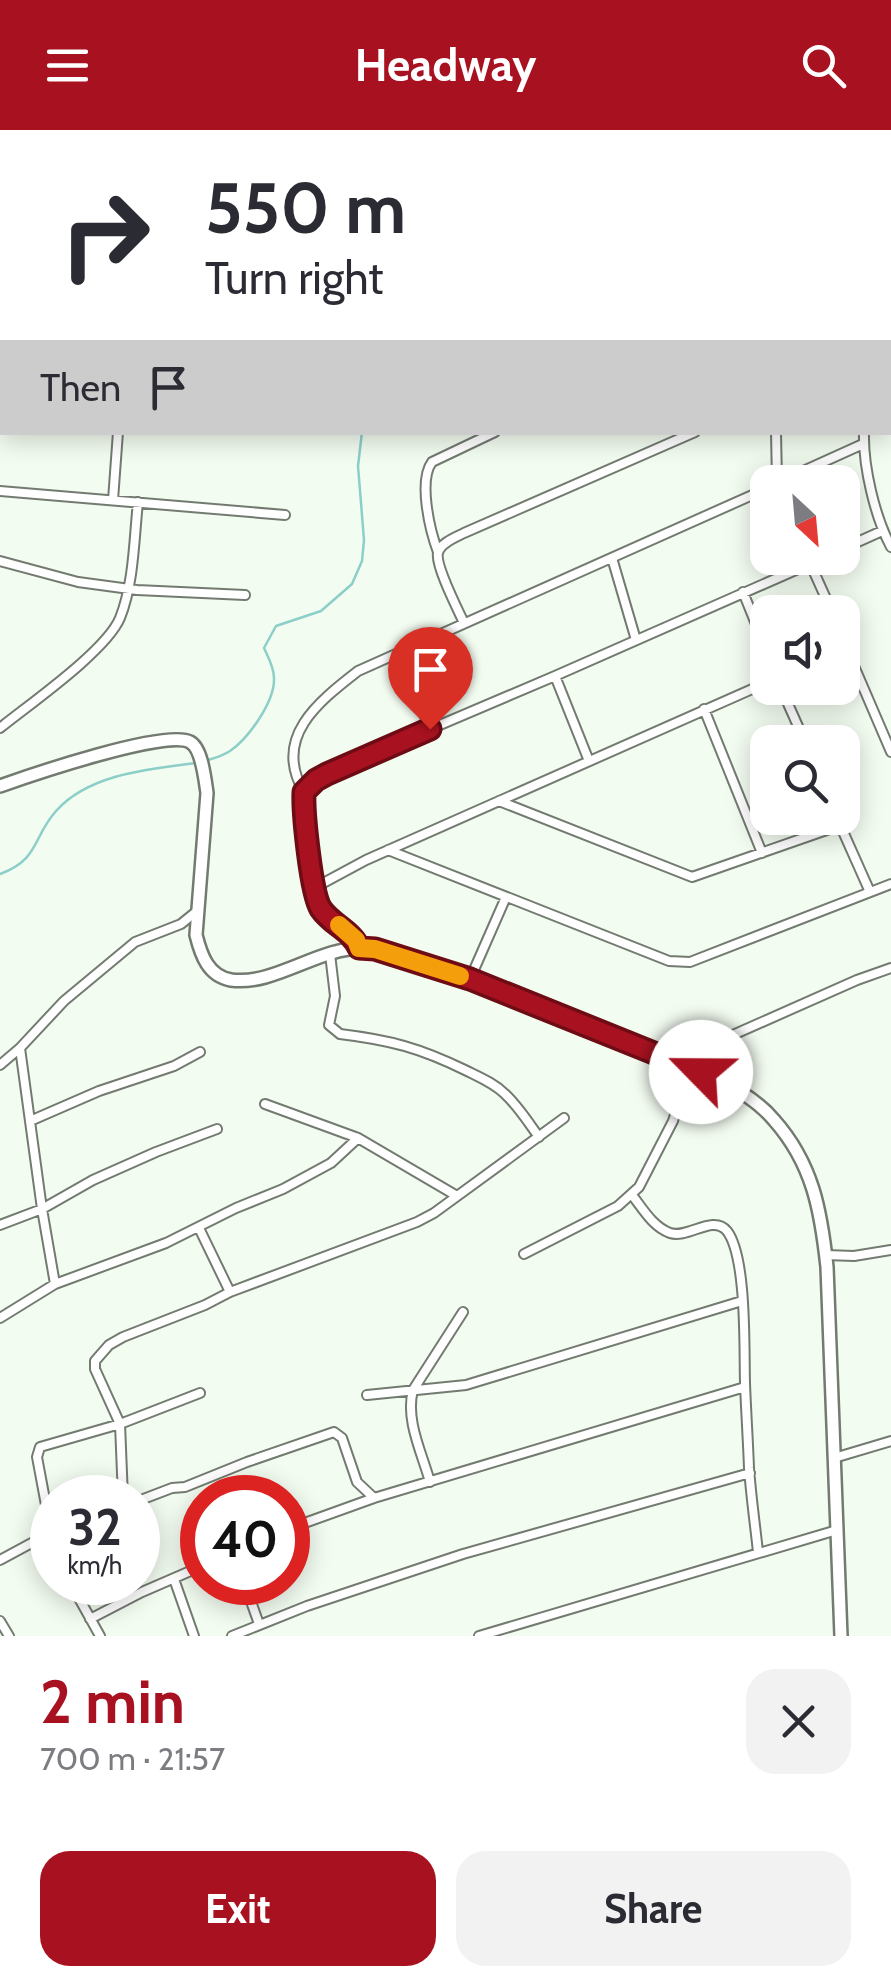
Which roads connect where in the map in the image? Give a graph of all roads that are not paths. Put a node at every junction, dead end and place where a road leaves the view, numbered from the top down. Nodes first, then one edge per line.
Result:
1 (118, 435) edge
2 (489, 435) edge
3 (688, 435) edge
4 (776, 435) edge
5 (864, 435) edge
6 (863, 444) junction
7 (777, 465) edge
8 (816, 465) edge
9 (0, 491) edge
10 (750, 496) edge
11 (113, 500) junction
12 (138, 502) junction
13 (285, 515) dead end
14 (882, 531) junction
15 (860, 541) edge
16 (891, 547) edge
17 (438, 552) junction
18 (612, 558) junction
19 (0, 561) edge
20 (782, 575) edge
21 (128, 589) junction
22 (743, 592) junction
23 (245, 594) dead end
24 (750, 609) edge
25 (464, 624) junction
26 (636, 640) junction
27 (399, 653) junction
28 (555, 676) junction
29 (860, 680) edge
30 (750, 690) edge
31 (704, 710) junction
32 (0, 728) edge
33 (430, 729) junction
34 (891, 752) edge
35 (589, 761) junction
36 (0, 786) edge
37 (304, 792) junction
38 (498, 800) junction
39 (805, 835) edge
40 (845, 835) edge
41 (388, 850) junction
42 (762, 853) junction
43 (891, 884) edge
44 (314, 888) junction
45 (870, 892) junction
46 (506, 896) junction
47 (197, 911) junction
48 (359, 948) junction
49 (330, 954) junction
50 (891, 968) edge
51 (470, 979) junction
52 (20, 1048) junction
53 (200, 1052) dead end
54 (681, 1064) junction
55 (0, 1065) edge
56 (265, 1104) dead end
57 (564, 1118) dead end
58 (30, 1120) junction
59 (217, 1129) dead end
60 (538, 1136) junction
61 (358, 1138) junction
62 (458, 1196) junction
63 (632, 1196) junction
64 (42, 1209) junction
65 (0, 1224) edge
66 (199, 1228) junction
67 (891, 1250) edge
68 (524, 1254) dead end
69 (826, 1255) junction
70 (54, 1284) junction
71 (230, 1292) junction
72 (742, 1300) junction
73 (462, 1312) dead end
74 (0, 1318) edge
75 (745, 1387) junction
76 (414, 1390) junction
77 (200, 1394) dead end
78 (367, 1395) dead end
79 (120, 1424) junction
80 (891, 1441) edge
81 (834, 1458) junction
82 (750, 1473) junction
83 (41, 1475) edge
84 (121, 1475) edge
85 (430, 1482) junction
86 (160, 1493) edge
87 (374, 1498) junction
88 (310, 1521) edge
89 (837, 1530) junction
90 (30, 1545) edge
91 (758, 1552) junction
92 (0, 1560) edge
93 (180, 1576) edge
94 (174, 1579) junction
95 (82, 1605) edge
96 (252, 1605) edge
97 (90, 1619) junction
98 (0, 1621) edge
99 (259, 1624) junction
100 (838, 1635) edge
101 (9, 1636) edge
102 (100, 1636) edge
103 (194, 1636) edge
104 (232, 1636) edge
105 (479, 1636) edge

1 - 11 street
2 - 17 street
3 - 17 street
4 - 7 street
5 - 6 street
6 - 8 street
6 - 14 street
9 - 11 street
10 - 18 street
11 - 12 street
12 - 13 street
12 - 21 street
14 - 15 street
14 - 16 street
17 - 25 street
18 - 25 street
18 - 26 street
19 - 21 street
20 - 22 street
21 - 23 street
21 - 32 street
22 - 24 street
22 - 26 street
25 - 27 street
26 - 28 street
27 - 33 street
27 - 37 street
28 - 33 street
28 - 35 street
29 - 34 street
30 - 31 street
31 - 35 street
31 - 42 street
33 - 37 street
35 - 38 street
36 - 47 street
37 - 44 street
38 - 41 street
38 - 42 street
39 - 42 street
40 - 45 street
41 - 44 street
41 - 46 street
43 - 45 street
44 - 48 street
45 - 46 street
46 - 51 street
47 - 49 street
47 - 52 street
48 - 49 street
48 - 51 street
49 - 60 street
50 - 54 street
51 - 54 street
52 - 55 street
52 - 58 street
53 - 58 street
54 - 63 street
54 - 69 street
56 - 61 street
57 - 60 street
58 - 64 street
59 - 64 street
60 - 62 street
61 - 62 street
61 - 66 street
62 - 71 street
63 - 68 street
63 - 72 street
64 - 65 street
64 - 70 street
66 - 70 street
66 - 71 street
67 - 69 street
69 - 81 street
70 - 74 street
71 - 79 street
72 - 75 street
72 - 76 street
73 - 76 street
75 - 82 street
75 - 85 street
76 - 78 street
76 - 85 street
77 - 79 street
79 - 83 street
79 - 84 street
80 - 81 street
81 - 89 street
82 - 91 street
82 - 99 street
85 - 87 street
86 - 87 street
87 - 88 street
89 - 91 street
89 - 100 street
90 - 92 street
91 - 105 street
93 - 94 street
94 - 97 street
94 - 103 street
95 - 97 street
96 - 99 street
97 - 102 street
98 - 101 street
99 - 104 street

